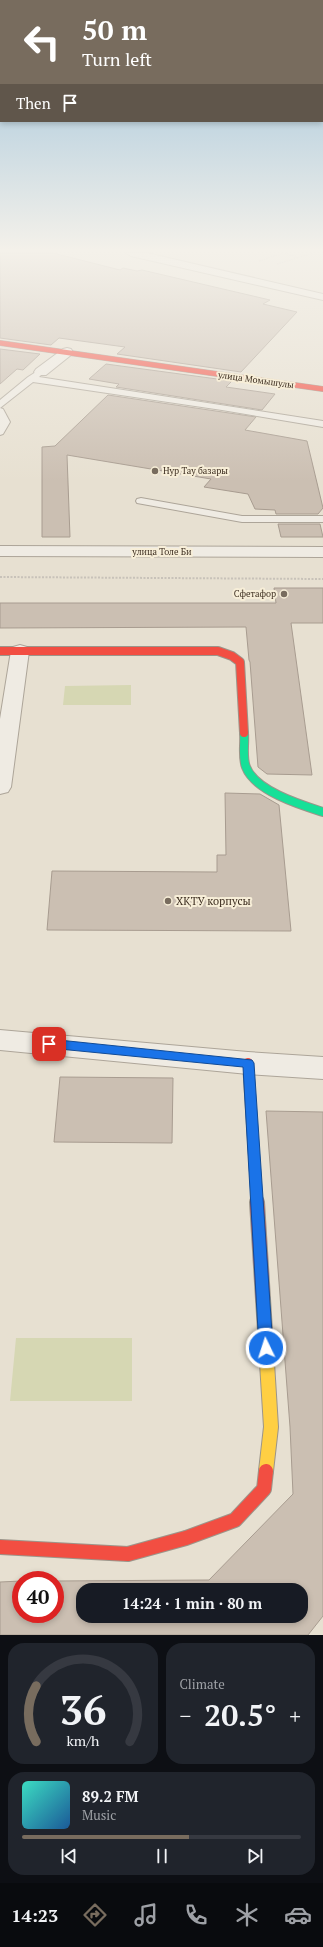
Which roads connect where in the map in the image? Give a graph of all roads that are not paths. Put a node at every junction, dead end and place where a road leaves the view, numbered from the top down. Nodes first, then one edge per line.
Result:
1 (0, 343) edge
2 (67, 352) junction
3 (36, 375) junction
4 (323, 389) edge
5 (0, 404) edge
6 (0, 411) edge
7 (323, 424) edge
8 (0, 432) edge
9 (141, 501) dead end
10 (323, 519) edge
11 (0, 551) edge
12 (323, 552) edge
13 (10, 651) edge
14 (0, 787) edge
15 (323, 812) edge
16 (0, 1040) edge
17 (248, 1063) junction
18 (323, 1068) edge
19 (0, 1547) edge

1 - 2 street, улица Момышулы
2 - 3 street
2 - 4 street, улица Момышулы
3 - 5 lane
3 - 7 lane
6 - 8 lane
9 - 10 lane
11 - 12 street, улица Толе Би
13 - 14 street
13 - 15 street
16 - 17 street
17 - 18 street
17 - 19 street

